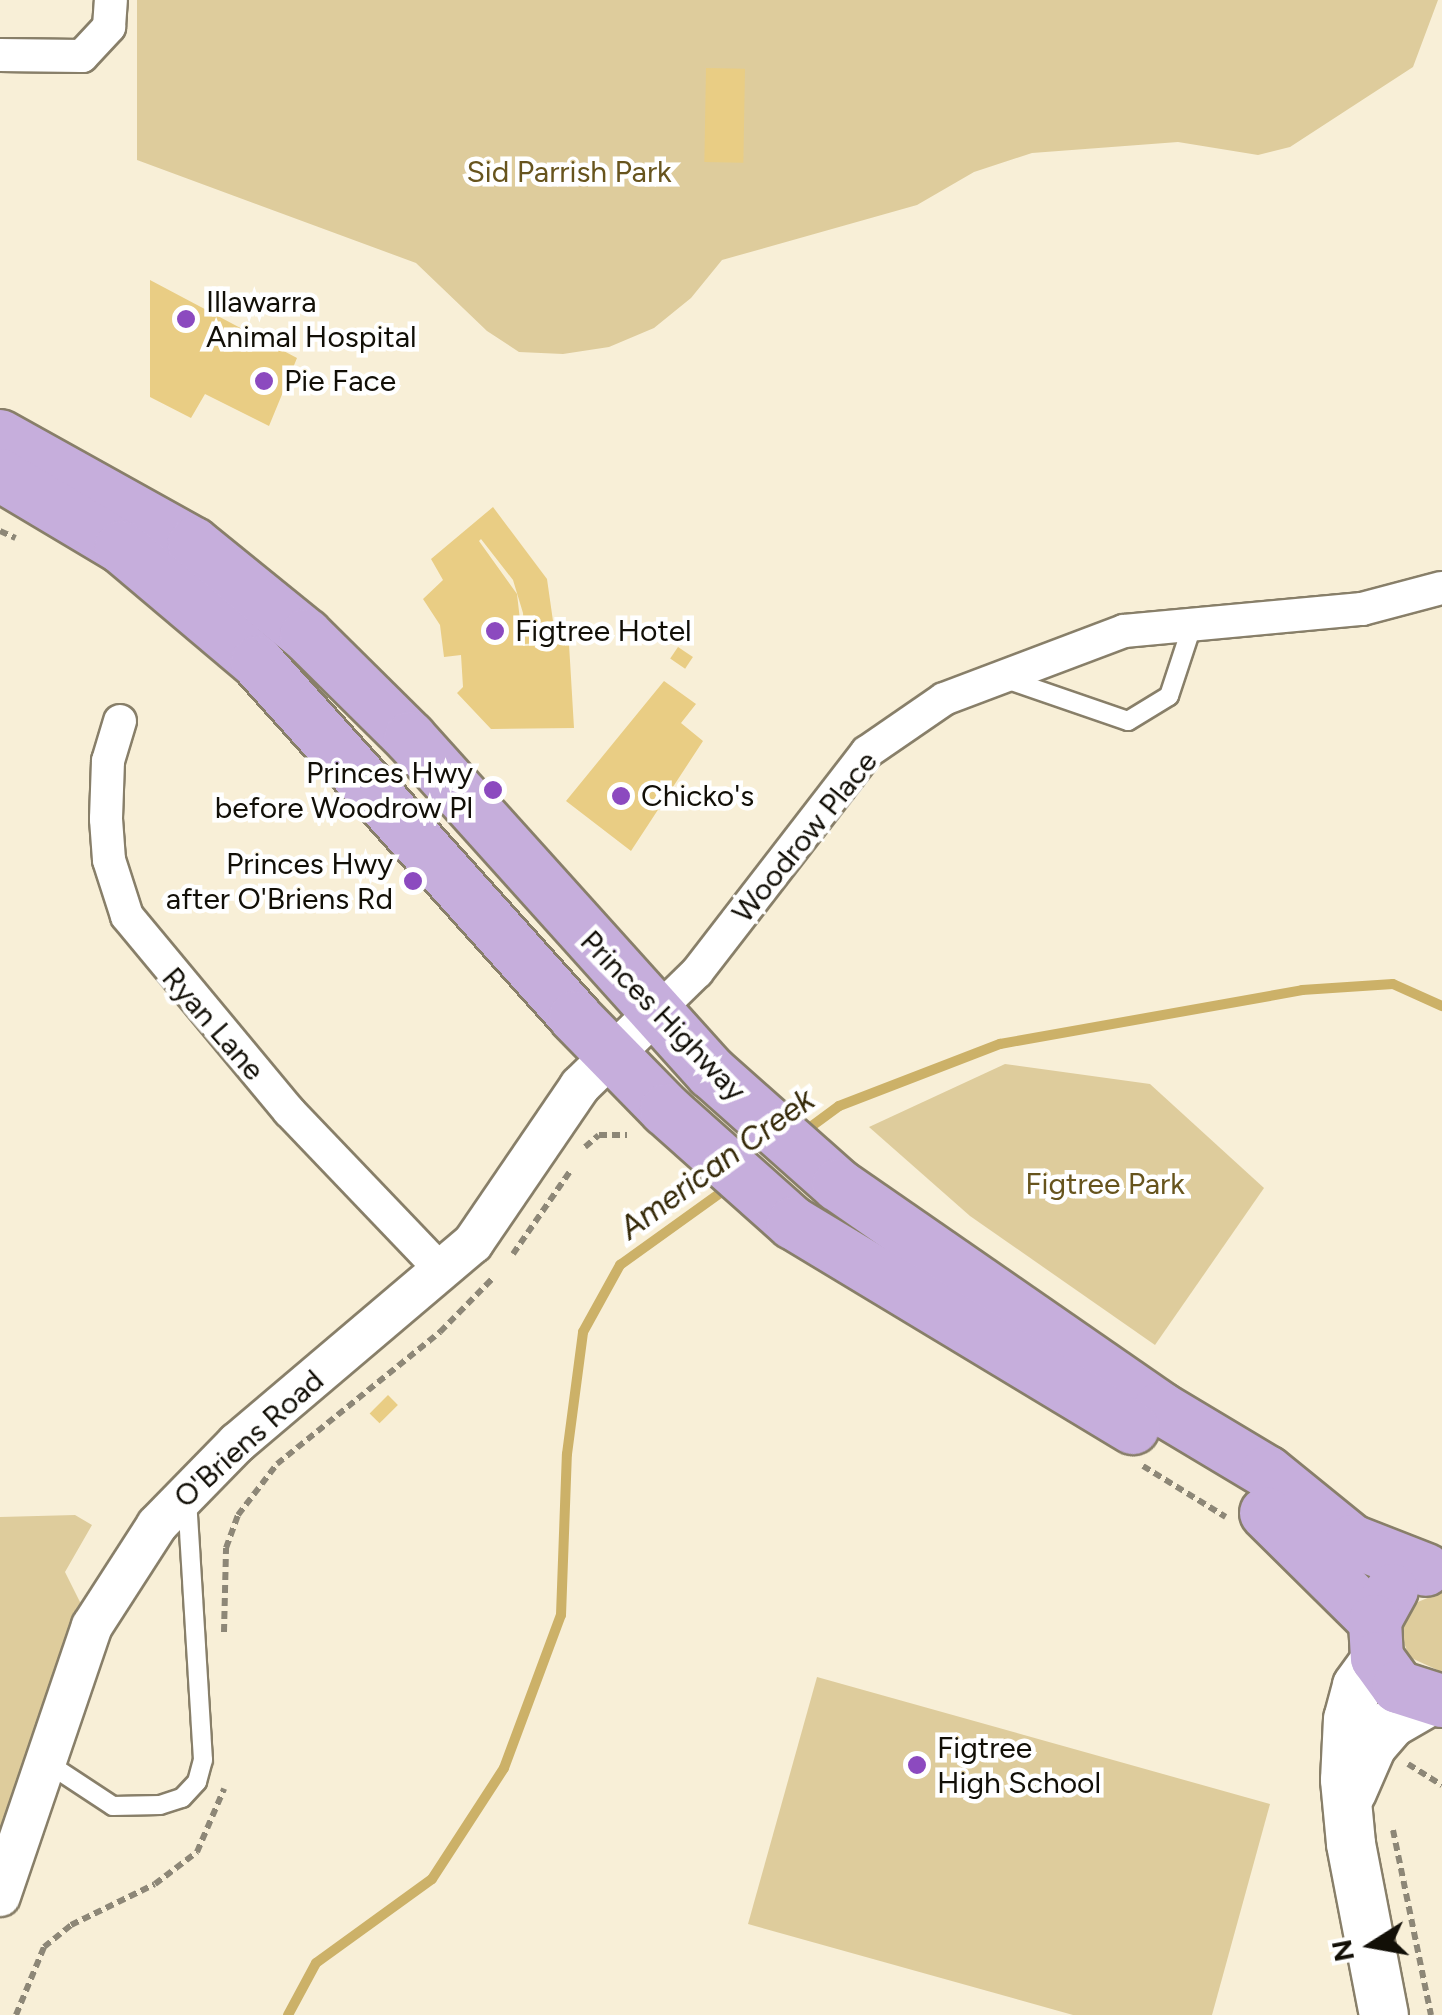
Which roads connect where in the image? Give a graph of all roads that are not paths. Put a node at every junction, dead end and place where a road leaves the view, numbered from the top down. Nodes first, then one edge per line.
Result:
1 (111, 0) edge
2 (0, 55) edge
3 (0, 436) edge
4 (0, 476) edge
5 (1442, 572) edge
6 (1442, 588) edge
7 (1442, 597) edge
8 (1193, 623) junction
9 (998, 676) junction
10 (120, 720) dead end
11 (655, 1013) junction
12 (612, 1055) junction
13 (443, 1272) junction
14 (186, 1492) junction
15 (1434, 1569) edge
16 (1376, 1639) junction
17 (1436, 1701) edge
18 (43, 1760) junction
19 (1348, 1810) junction
20 (0, 1896) edge
21 (1384, 2015) edge

1 - 2 street
3 - 11 main road, Princes Highway
4 - 12 main road, Princes Highway
5 - 6 lane
6 - 7 lane
6 - 8 street, Woodrow Place
8 - 9 street, Woodrow Place
8 - 9 lane
9 - 11 street, Woodrow Place
10 - 13 street, Ryan Lane
11 - 12 street, O'Briens Road
11 - 15 main road, Princes Highway
12 - 13 street, O'Briens Road
12 - 16 main road, Princes Highway
13 - 14 street, O'Briens Road
14 - 18 street, O'Briens Road
14 - 18 lane
15 - 16 main road
16 - 17 main road, Princes Highway
16 - 19 main road
17 - 19 main road
18 - 20 street, O'Briens Road
19 - 21 main road

